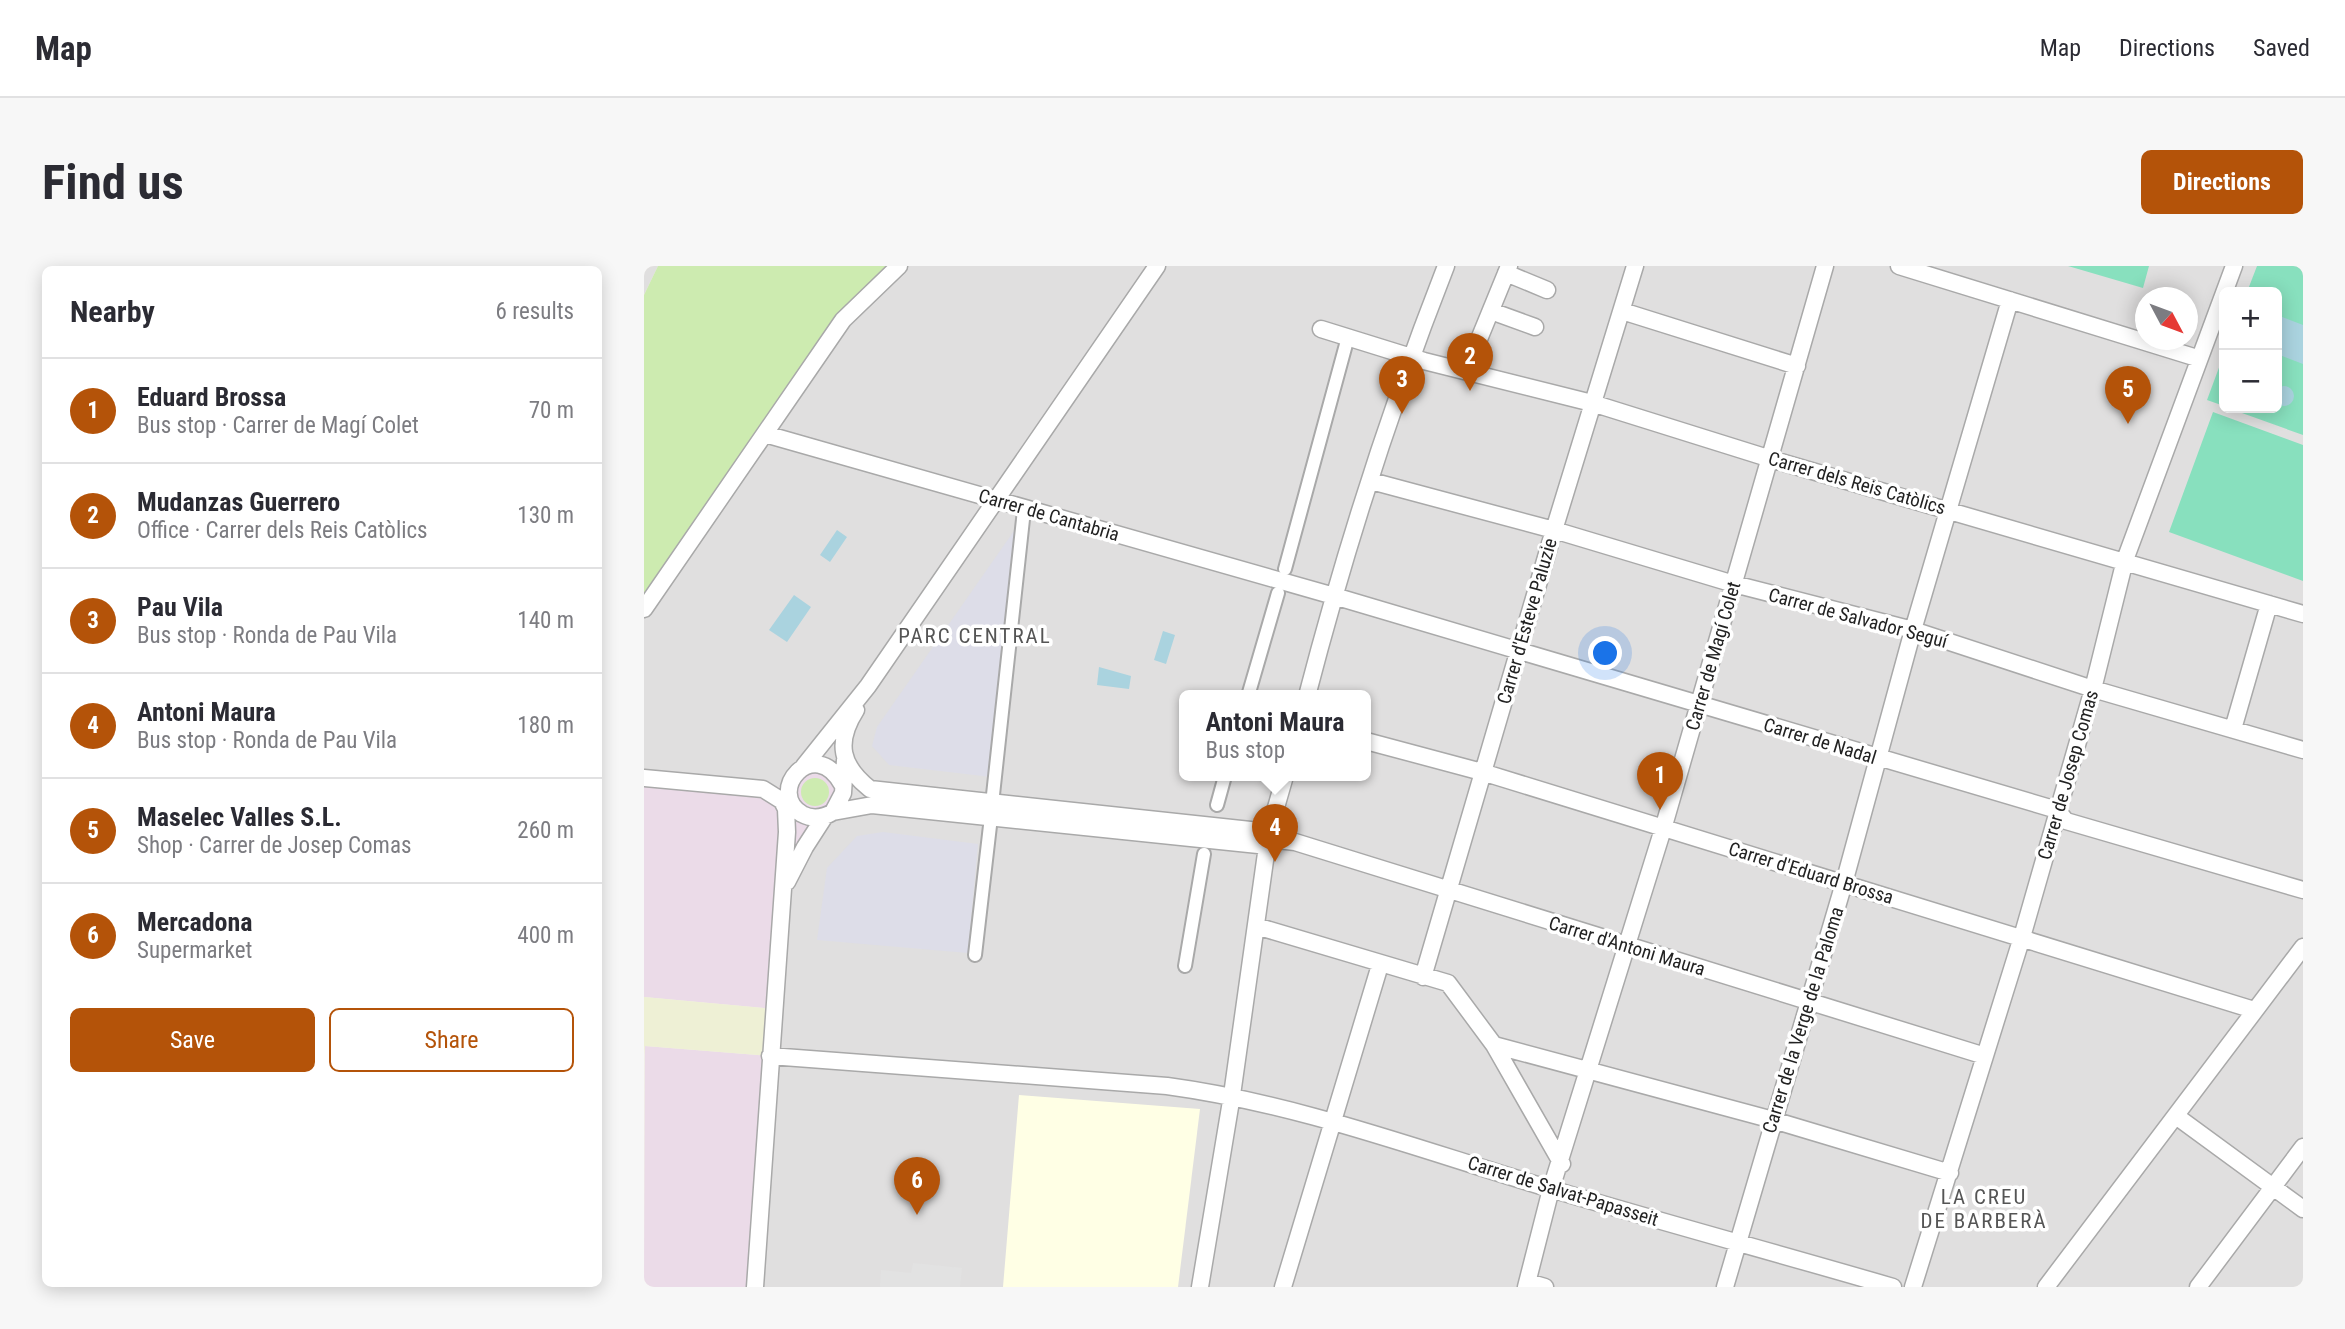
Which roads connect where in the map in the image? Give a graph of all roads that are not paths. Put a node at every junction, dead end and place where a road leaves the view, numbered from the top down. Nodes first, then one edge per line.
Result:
1 (899, 266) edge
2 (1157, 266) edge
3 (1446, 266) edge
4 (1635, 266) edge
5 (1825, 266) edge
6 (1899, 266) edge
7 (2234, 266) edge
8 (1508, 270) edge
9 (1547, 290) dead end
10 (2010, 300) junction
11 (1491, 311) junction
12 (1622, 311) junction
13 (1535, 327) dead end
14 (1321, 328) dead end
15 (1348, 337) junction
16 (1410, 357) junction
17 (2197, 358) junction
18 (1797, 366) junction
19 (1466, 371) junction
20 (1592, 403) junction
21 (765, 434) junction
22 (1771, 459) junction
23 (1371, 481) junction
24 (995, 499) junction
25 (1949, 509) junction
26 (1024, 510) junction
27 (1554, 530) junction
28 (2125, 561) junction
29 (1285, 569) dead end
30 (1734, 584) junction
31 (1278, 593) dead end
32 (1334, 596) junction
33 (2269, 604) junction
34 (644, 609) edge
35 (2303, 614) edge
36 (1913, 630) junction
37 (1520, 652) junction
38 (868, 686) junction
39 (2093, 689) junction
40 (1250, 690) edge
41 (1309, 690) edge
42 (1698, 704) junction
43 (2232, 730) junction
44 (1371, 742) edge
45 (2303, 750) edge
46 (1880, 758) junction
47 (804, 766) junction
48 (843, 772) junction
49 (1482, 772) junction
50 (644, 778) edge
51 (1224, 781) edge
52 (1283, 781) edge
53 (781, 799) junction
54 (1217, 805) dead end
55 (2057, 810) junction
56 (798, 811) junction
57 (992, 811) junction
58 (829, 814) junction
59 (1663, 828) junction
60 (1268, 839) junction
61 (1204, 854) dead end
62 (1844, 883) junction
63 (2303, 890) edge
64 (1450, 891) junction
65 (783, 894) junction
66 (1256, 926) junction
67 (2022, 937) junction
68 (1626, 945) junction
69 (2303, 947) edge
70 (975, 955) dead end
71 (1380, 965) junction
72 (1185, 966) dead end
73 (1423, 978) junction
74 (1808, 1003) junction
75 (2254, 1010) junction
76 (1494, 1045) junction
77 (770, 1056) junction
78 (1985, 1056) junction
79 (1590, 1070) junction
80 (1232, 1095) junction
81 (2176, 1116) junction
82 (1334, 1120) junction
83 (1773, 1120) junction
84 (2303, 1147) edge
85 (1562, 1164) junction
86 (1950, 1173) junction
87 (2273, 1187) junction
88 (1551, 1189) junction
89 (2303, 1209) edge
90 (1738, 1241) junction
91 (1527, 1284) edge
92 (755, 1287) edge
93 (1200, 1287) edge
94 (1283, 1287) edge
95 (1545, 1287) edge
96 (1725, 1287) edge
97 (1893, 1287) edge
98 (1913, 1287) edge
99 (2046, 1287) edge
100 (2198, 1287) edge

1 - 21 street
2 - 24 street
3 - 16 street
4 - 12 street, Carrer d'Esteve Paluzie
5 - 18 street, Carrer de Magí Colet
6 - 10 street
7 - 17 street, Carrer de Josep Comas
8 - 9 street
8 - 11 street
10 - 17 street
10 - 25 street, Carrer de la Verge de la Paloma
11 - 13 street
11 - 19 street
12 - 18 street
12 - 20 street, Carrer d'Esteve Paluzie
14 - 15 street, Carrer dels Reis Catòlics
15 - 16 street, Carrer dels Reis Catòlics
15 - 29 street
16 - 19 street, Carrer dels Reis Catòlics
16 - 23 street
17 - 28 street, Carrer de Josep Comas
18 - 22 street, Carrer de Magí Colet
19 - 20 street, Carrer dels Reis Catòlics
20 - 22 street, Carrer dels Reis Catòlics
20 - 27 street, Carrer d'Esteve Paluzie
21 - 24 street, Carrer de Cantabria
21 - 34 street
22 - 25 street, Carrer dels Reis Catòlics
22 - 30 street, Carrer de Magí Colet
23 - 27 street, Carrer de Salvador Seguí
23 - 32 street
24 - 26 street, Carrer de Cantabria
24 - 38 street
25 - 28 street, Carrer dels Reis Catòlics
25 - 36 street, Carrer de la Verge de la Paloma
26 - 32 street, Carrer de Cantabria
26 - 57 street
27 - 30 street, Carrer de Salvador Seguí
27 - 37 street, Carrer d'Esteve Paluzie
28 - 33 street, Carrer dels Reis Catòlics
28 - 39 street, Carrer de Josep Comas
30 - 36 street, Carrer de Salvador Seguí
30 - 42 street, Carrer de Magí Colet
31 - 40 street
32 - 37 street, Carrer de Nadal
32 - 41 street
33 - 35 street, Carrer dels Reis Catòlics
33 - 43 street
36 - 39 street, Carrer de Salvador Seguí
36 - 46 street, Carrer de la Verge de la Paloma
37 - 42 street, Carrer de Nadal
37 - 49 street, Carrer d'Esteve Paluzie
38 - 47 street
38 - 48 street
39 - 43 street, Carrer de Salvador Seguí
39 - 55 street, Carrer de Josep Comas
42 - 46 street, Carrer de Nadal
42 - 59 street, Carrer de Magí Colet
43 - 45 street, Carrer de Salvador Seguí
44 - 49 street, Carrer d'Eduard Brossa
46 - 55 street, Carrer de Nadal
46 - 62 street, Carrer de la Verge de la Paloma
47 - 48 street
47 - 56 street
48 - 57 street
48 - 58 street
49 - 59 street, Carrer d'Eduard Brossa
49 - 64 street, Carrer d'Esteve Paluzie
50 - 53 street
51 - 54 street
52 - 60 street
53 - 56 street
53 - 65 street
55 - 63 street, Carrer de Nadal
55 - 67 street, Carrer de Josep Comas
56 - 58 street
57 - 58 street
57 - 60 street, Carrer d'Antoni Maura
57 - 70 street
58 - 65 street
59 - 62 street, Carrer d'Eduard Brossa
59 - 68 street, Carrer de Magí Colet
60 - 64 street, Carrer d'Antoni Maura
60 - 66 street
61 - 72 street
62 - 67 street, Carrer d'Eduard Brossa
62 - 74 street, Carrer de la Verge de la Paloma
64 - 68 street, Carrer d'Antoni Maura
64 - 73 street, Carrer d'Esteve Paluzie
65 - 77 street
66 - 71 street
66 - 80 street
67 - 75 street, Carrer d'Eduard Brossa
67 - 78 street, Carrer de Josep Comas
68 - 74 street, Carrer d'Antoni Maura
68 - 79 street, Carrer de Magí Colet
69 - 75 street
71 - 73 street
71 - 82 street
73 - 76 street
74 - 78 street, Carrer d'Antoni Maura
74 - 83 street, Carrer de la Verge de la Paloma
75 - 81 street
76 - 79 street
76 - 85 street
77 - 80 street, Carrer de Salvat-Papasseit
77 - 92 street
78 - 86 street, Carrer de Josep Comas
79 - 83 street
79 - 85 street, Carrer de Magí Colet
80 - 82 street, Carrer de Salvat-Papasseit
80 - 93 street
81 - 87 street
81 - 99 street
82 - 88 street, Carrer de Salvat-Papasseit
82 - 94 street
83 - 86 street
83 - 90 street, Carrer de la Verge de la Paloma
84 - 87 street
85 - 88 street, Carrer de Magí Colet
86 - 98 street, Carrer de Josep Comas
87 - 89 street
87 - 100 street
88 - 90 street, Carrer de Salvat-Papasseit
88 - 91 street, Carrer de Magí Colet
90 - 96 street, Carrer de la Verge de la Paloma
90 - 97 street, Carrer de Salvat-Papasseit
91 - 95 street

